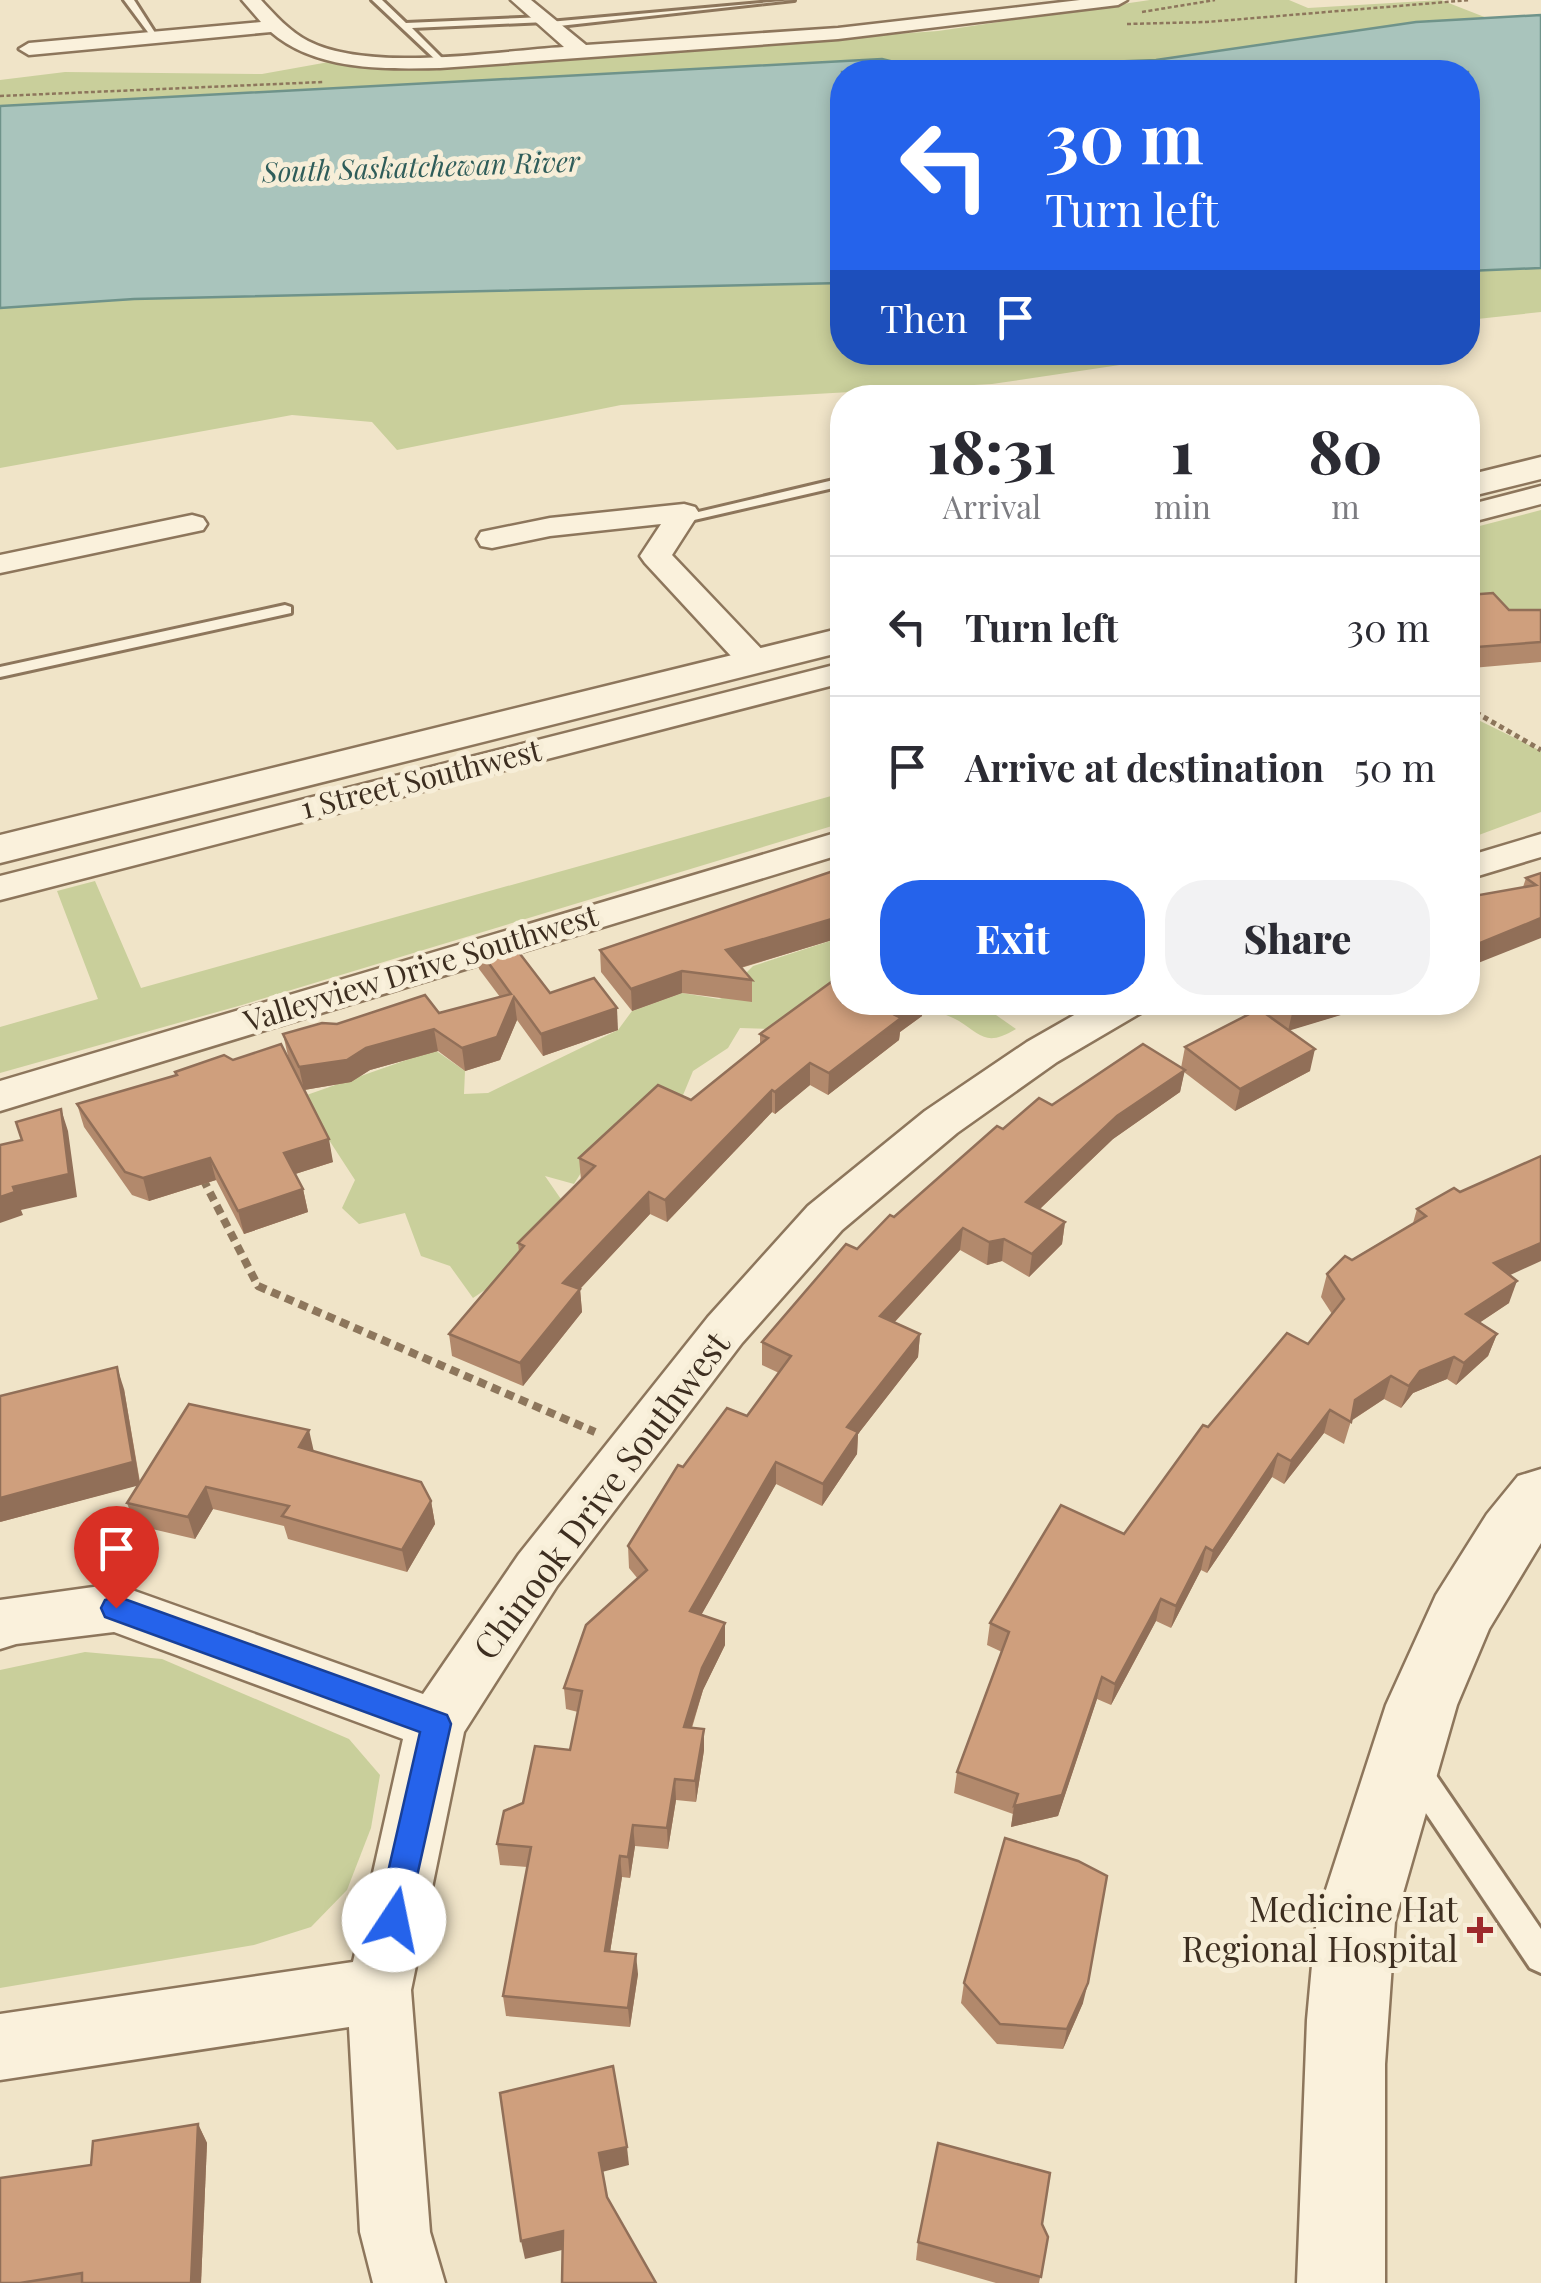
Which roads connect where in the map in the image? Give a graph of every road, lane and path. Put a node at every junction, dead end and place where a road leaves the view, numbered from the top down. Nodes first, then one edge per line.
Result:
1 (130, 0) edge
2 (252, 0) edge
3 (377, 0) edge
4 (520, 0) edge
5 (790, 0) edge
6 (1118, 0) edge
7 (1470, 0) edge
8 (547, 22) junction
9 (1110, 25) dead end
10 (275, 26) junction
11 (404, 26) junction
12 (156, 37) junction
13 (29, 49) dead end
14 (582, 52) junction
15 (439, 60) junction
16 (1541, 468) edge
17 (1480, 483) edge
18 (830, 485) edge
19 (1541, 495) edge
20 (1480, 511) edge
21 (681, 518) junction
22 (192, 524) dead end
23 (492, 539) dead end
24 (0, 564) edge
25 (285, 610) dead end
26 (830, 643) edge
27 (755, 662) junction
28 (0, 672) edge
29 (830, 676) edge
30 (1480, 715) edge
31 (1541, 750) edge
32 (1541, 845) edge
33 (830, 846) edge
34 (0, 849) edge
35 (1480, 864) edge
36 (0, 888) edge
37 (1106, 1015) edge
38 (0, 1096) edge
39 (199, 1170) edge
40 (633, 1448) junction
41 (1541, 1495) edge
42 (0, 1625) edge
43 (436, 1724) junction
44 (1402, 1752) junction
45 (1541, 1957) edge
46 (380, 1990) junction
47 (0, 2047) edge
48 (409, 2283) edge
49 (1341, 2283) edge

1 - 12 lane
2 - 10 street
3 - 11 lane
4 - 8 street
5 - 8 lane
6 - 14 street
7 - 9 path
8 - 11 lane
8 - 14 street
10 - 12 street
10 - 15 street
11 - 15 lane
12 - 13 street
14 - 15 street
16 - 17 street
18 - 21 lane
19 - 20 street
21 - 23 street
21 - 27 street
22 - 24 street
25 - 28 lane
26 - 27 street, 1 Street Southwest
27 - 34 street, 1 Street Southwest
29 - 36 street, 1 Street Southwest
30 - 31 path
32 - 35 street
33 - 38 street, Valleyview Drive Southwest
37 - 40 street, Chinook Drive Southwest
39 - 40 path
40 - 43 street, Chinook Drive Southwest
41 - 44 street
42 - 43 street
43 - 46 street, Chinook Drive Southwest
44 - 45 lane
44 - 49 street
46 - 47 street
46 - 48 street, Chinook Drive Southwest

